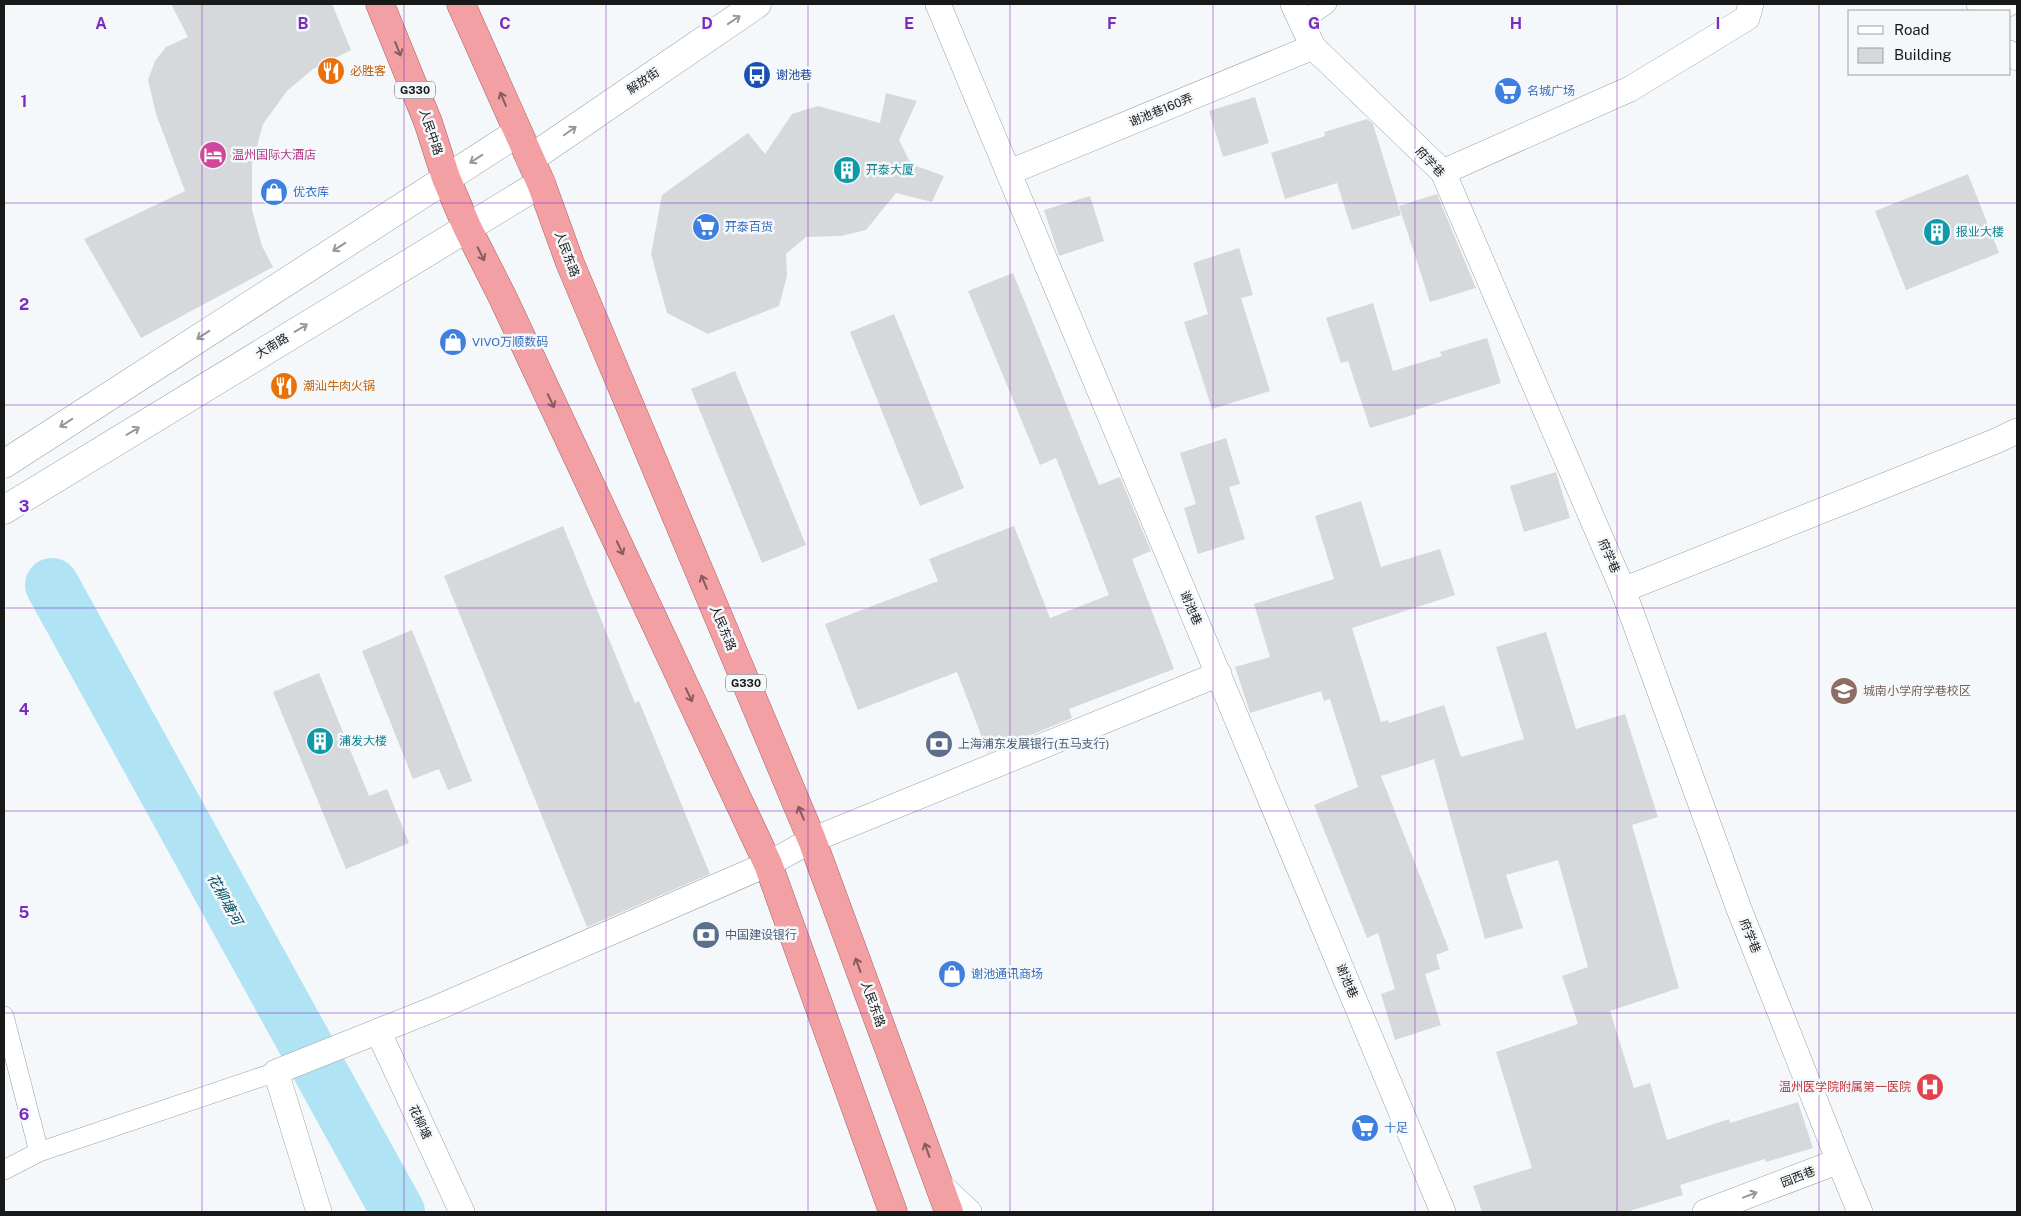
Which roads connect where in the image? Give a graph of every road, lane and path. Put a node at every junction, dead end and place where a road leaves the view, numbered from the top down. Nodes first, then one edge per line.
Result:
1 (380, 4) edge
2 (461, 4) edge
3 (757, 4) edge
4 (938, 4) edge
5 (1327, 4) edge
6 (1751, 4) edge
7 (2008, 4) edge
8 (1993, 10) edge
9 (1297, 13) edge
10 (1313, 47) junction
11 (517, 133) junction
12 (535, 171) junction
13 (1010, 172) junction
14 (1443, 172) junction
15 (446, 178) junction
16 (467, 228) junction
17 (2017, 430) edge
18 (15, 457) edge
19 (4, 510) edge
20 (1623, 590) junction
21 (1219, 674) junction
22 (812, 840) junction
23 (768, 864) junction
24 (4, 1016) edge
25 (378, 1032) junction
26 (276, 1072) junction
27 (39, 1152) junction
28 (1839, 1161) junction
29 (4, 1170) edge
30 (940, 1185) junction
31 (319, 1212) edge
32 (462, 1212) edge
33 (893, 1212) edge
34 (949, 1212) edge
35 (968, 1212) edge
36 (1443, 1212) edge
37 (1705, 1212) edge
38 (1860, 1212) edge

1 -> 15 highway, 人民中路 / G330
11 -> 2 highway, G330
12 -> 3 main road, 解放街
4 - 13 street, 谢池巷
5 - 9 street
6 - 14 street
7 - 8 street
9 - 10 street, 府学巷
10 - 13 street, 谢池巷160弄
10 - 14 street, 府学巷
11 - 12 highway, G330
11 -> 15 main road
12 - 16 main road, 大南路
22 -> 12 highway, 人民东路 / G330
13 - 21 street, 谢池巷
14 - 20 street, 府学巷
15 - 16 highway, G330
15 -> 18 main road
19 -> 16 main road, 大南路
16 -> 23 highway, G330
17 - 20 street
20 - 28 street, 府学巷
21 - 22 street
21 - 36 street, 谢池巷
22 - 23 street
30 -> 22 highway, 人民东路 / G330
23 - 25 street
23 - 33 highway, G330
24 - 27 street
25 - 26 street
25 - 32 street, 花柳塘
26 - 27 street
26 - 31 street
27 - 29 street
37 -> 28 street, 园西巷
28 - 38 street
30 - 34 highway, 人民东路 / G330
30 - 35 street

